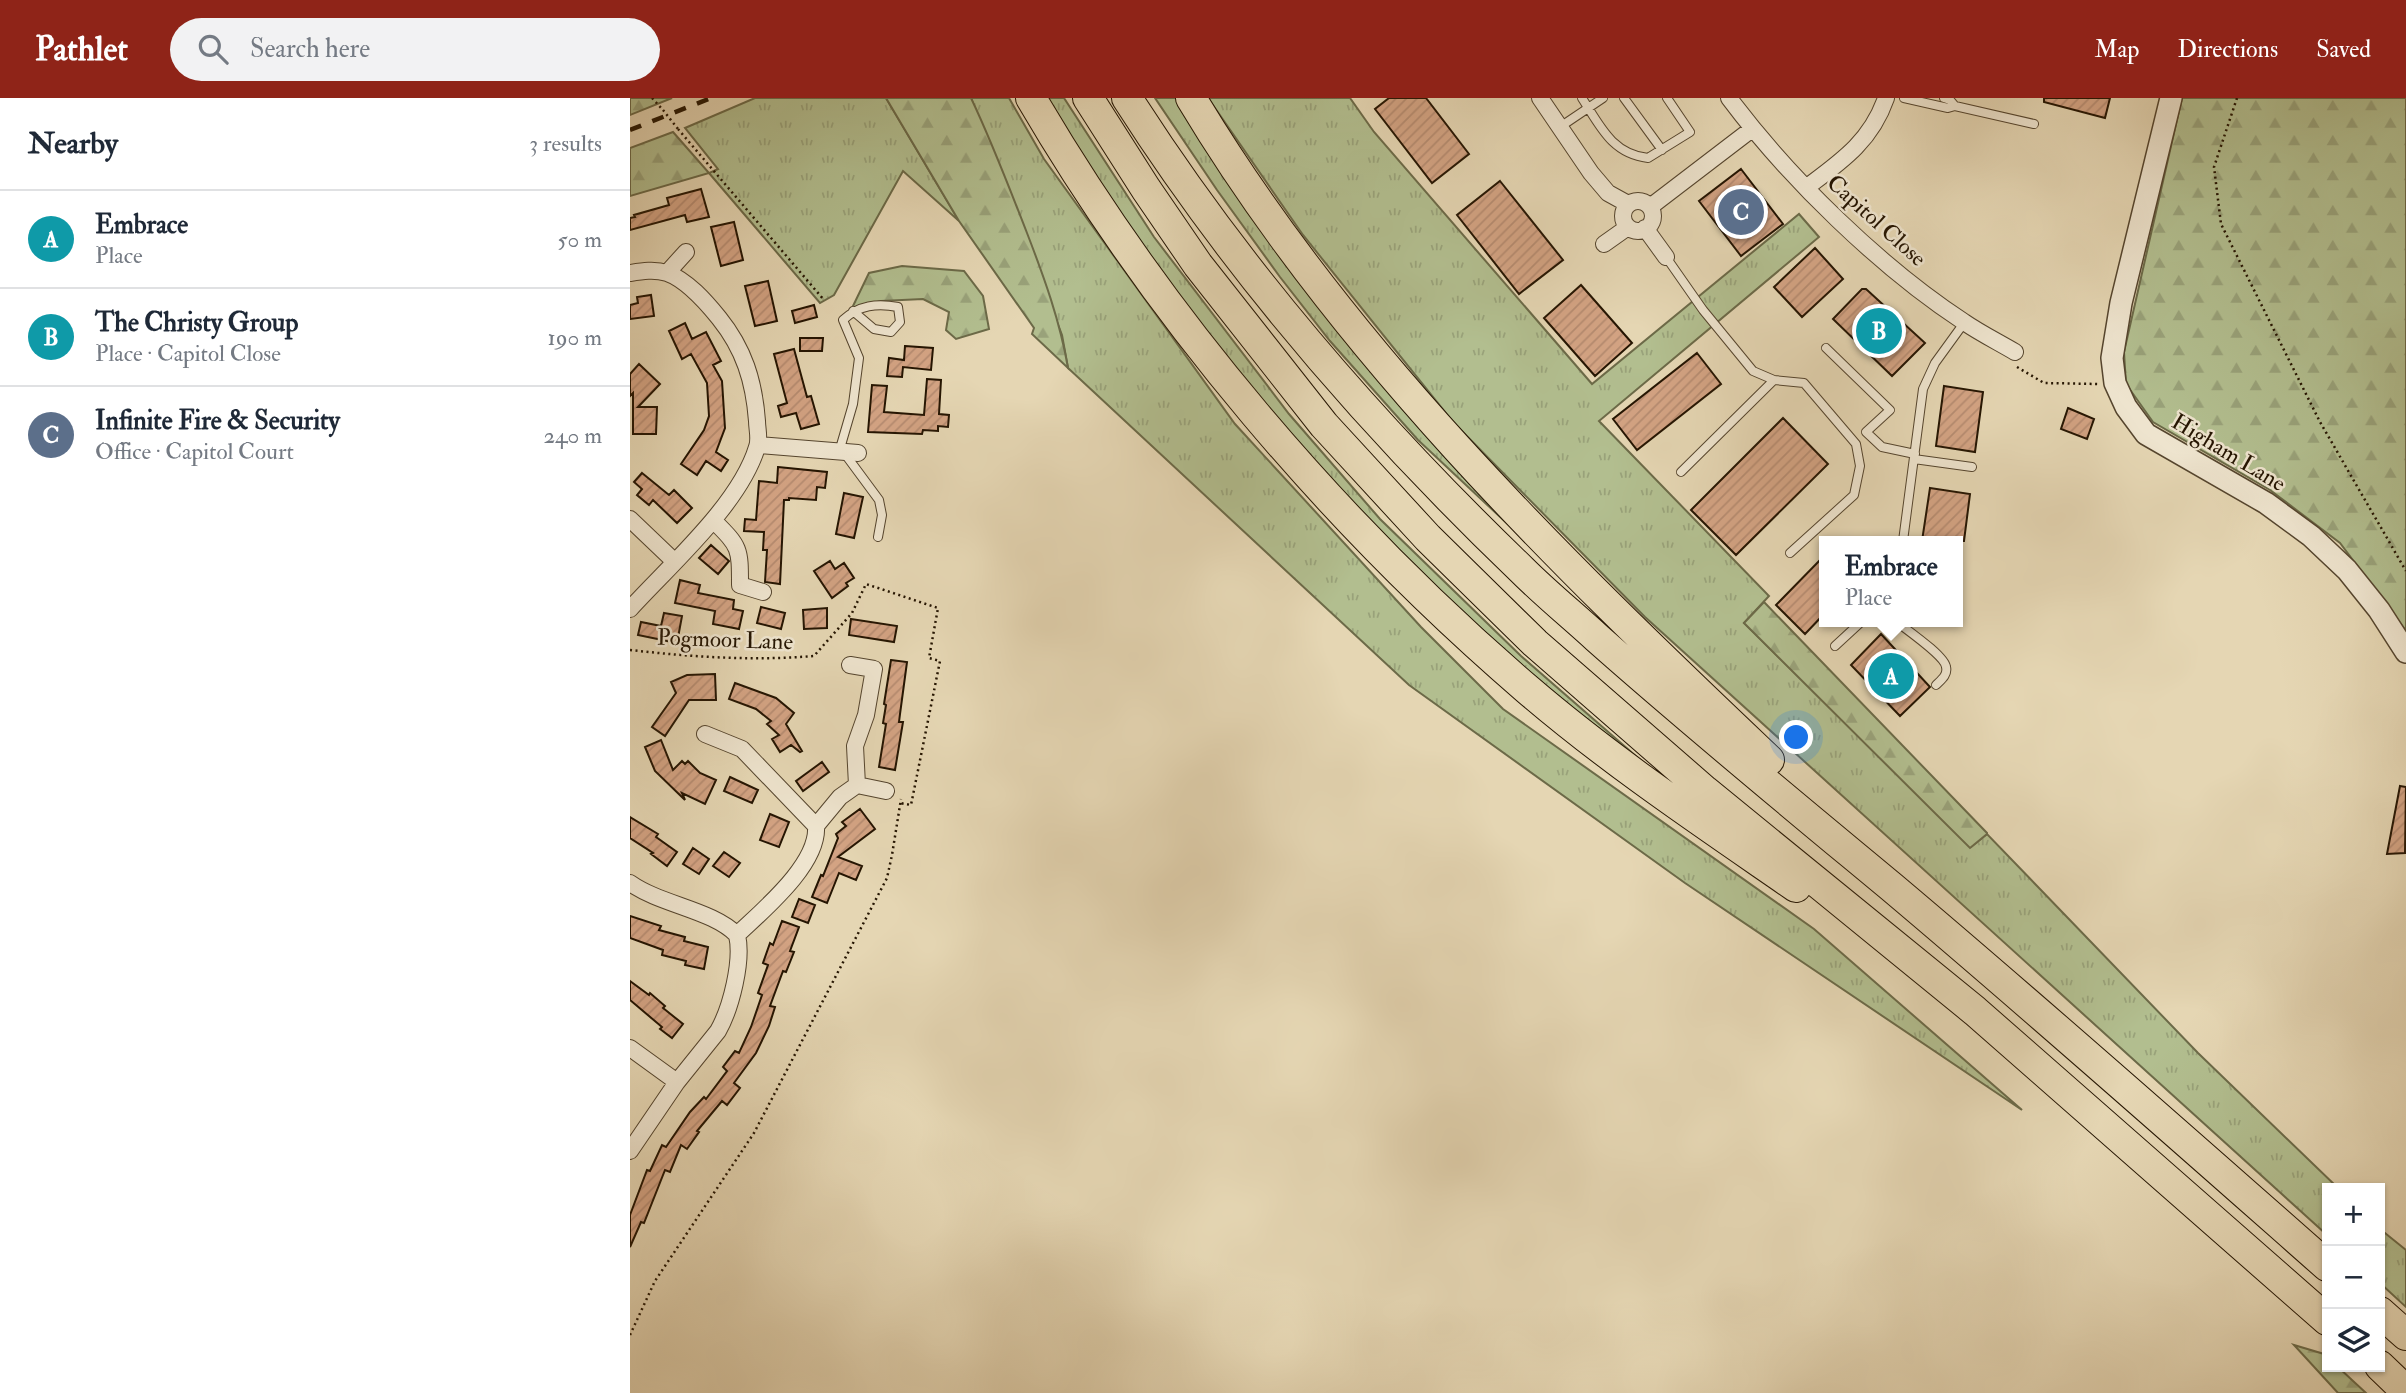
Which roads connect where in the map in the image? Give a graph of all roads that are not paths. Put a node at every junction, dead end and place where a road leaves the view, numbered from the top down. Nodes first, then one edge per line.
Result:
1 (1031, 98) edge
2 (1088, 98) edge
3 (1127, 98) edge
4 (1191, 98) edge
5 (1540, 98) edge
6 (1581, 98) edge
7 (1603, 98) edge
8 (1624, 98) edge
9 (1667, 98) edge
10 (1729, 98) edge
11 (1886, 98) edge
12 (1904, 98) edge
13 (1944, 98) edge
14 (2171, 98) edge
15 (1955, 106) junction
16 (1588, 108) junction
17 (2034, 124) dead end
18 (1560, 127) junction
19 (1752, 129) junction
20 (1662, 150) junction
21 (1807, 187) junction
22 (1628, 204) junction
23 (1650, 206) junction
24 (1637, 228) junction
25 (1604, 244) dead end
26 (686, 252) dead end
27 (1666, 257) joint
28 (630, 273) edge
29 (667, 273) junction
30 (853, 311) junction
31 (1964, 323) junction
32 (1826, 348) dead end
33 (2015, 352) road end
34 (1774, 380) junction
35 (758, 445) junction
36 (847, 452) junction
37 (1914, 457) junction
38 (1972, 467) dead end
39 (1681, 472) dead end
40 (630, 519) edge
41 (714, 521) junction
42 (1904, 536) edge
43 (878, 537) dead end
44 (1790, 553) dead end
45 (674, 561) junction
46 (764, 592) dead end
47 (630, 609) edge
48 (1856, 627) edge
49 (1903, 627) edge
50 (1835, 646) dead end
51 (2406, 652) edge
52 (850, 665) dead end
53 (1936, 685) dead end
54 (705, 734) dead end
55 (857, 785) junction
56 (886, 790) road end
57 (816, 825) junction
58 (630, 883) edge
59 (737, 935) junction
60 (1994, 973) junction
61 (1975, 1011) junction
62 (630, 1048) edge
63 (677, 1082) junction
64 (630, 1151) edge
65 (2322, 1262) edge
66 (2322, 1316) edge
67 (2385, 1316) edge
68 (2406, 1335) edge
69 (2385, 1371) edge
70 (2406, 1391) edge

1 - 61 highway
2 - 61 highway
3 - 60 highway
4 - 60 highway
5 - 18 street
6 - 16 lane
7 - 16 lane
8 - 20 lane
9 - 20 lane
10 - 19 street, Capitol Close
11 - 21 street
12 - 15 lane
13 - 15 lane
14 - 51 street, Higham Lane
15 - 17 lane
16 - 18 lane
16 - 20 lane
18 - 22 street
19 - 21 street, Capitol Close
19 - 23 street
21 - 31 street, Capitol Close
22 - 23 street
22 - 24 street
23 - 24 street
24 - 25 street
24 - 27 street
26 - 29 street
27 - 34 lane
28 - 29 street
29 - 35 street
30 - 30 lane
30 - 36 lane
31 - 33 street, Capitol Close
31 - 37 lane
32 - 37 lane
34 - 39 lane
34 - 44 lane
35 - 36 street
35 - 41 street
36 - 43 lane
37 - 38 lane
37 - 42 lane
40 - 45 street
41 - 45 street
41 - 46 street
45 - 47 street
48 - 50 lane
49 - 53 lane
52 - 55 street
54 - 57 street
55 - 56 street
55 - 57 street
57 - 59 street
58 - 59 street
59 - 63 street
60 - 65 highway
61 - 66 highway
62 - 63 street
63 - 64 street
67 - 68 highway
69 - 70 highway

